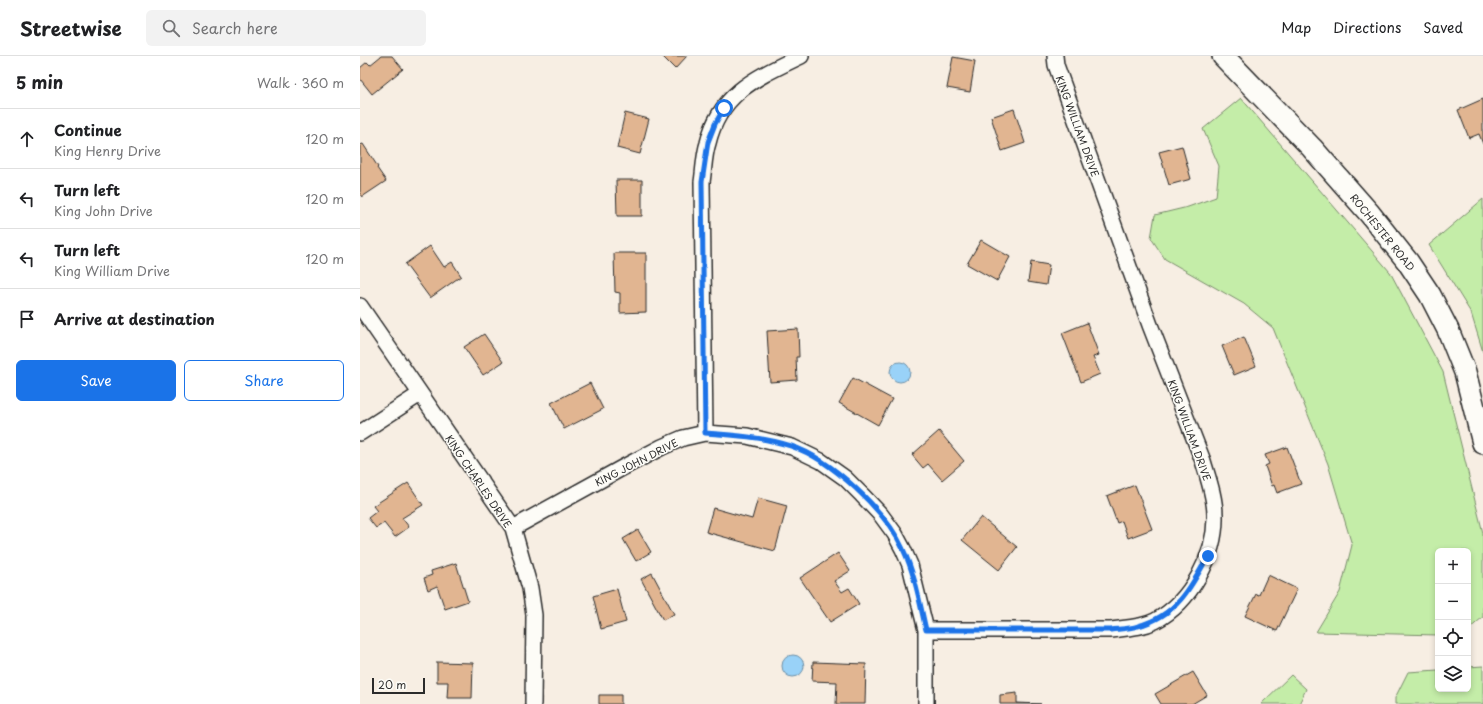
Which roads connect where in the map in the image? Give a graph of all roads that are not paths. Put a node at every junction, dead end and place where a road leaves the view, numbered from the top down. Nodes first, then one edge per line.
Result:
1 (801, 56) edge
2 (1055, 56) edge
3 (1223, 56) edge
4 (360, 306) edge
5 (420, 394) junction
6 (360, 433) edge
7 (705, 433) junction
8 (1483, 443) edge
9 (513, 528) junction
10 (926, 630) junction
11 (533, 704) edge
12 (926, 704) edge

1 - 7 street
2 - 10 street, KING WILLIAM DRIVE
3 - 8 street, ROCHESTER ROAD
4 - 5 street, KING CHARLES DRIVE
5 - 6 street
5 - 9 street, KING CHARLES DRIVE
7 - 9 street, KING JOHN DRIVE
7 - 10 street, KING JOHN DRIVE
9 - 11 street, KING CHARLES DRIVE
10 - 12 street, KING JOHN DRIVE

